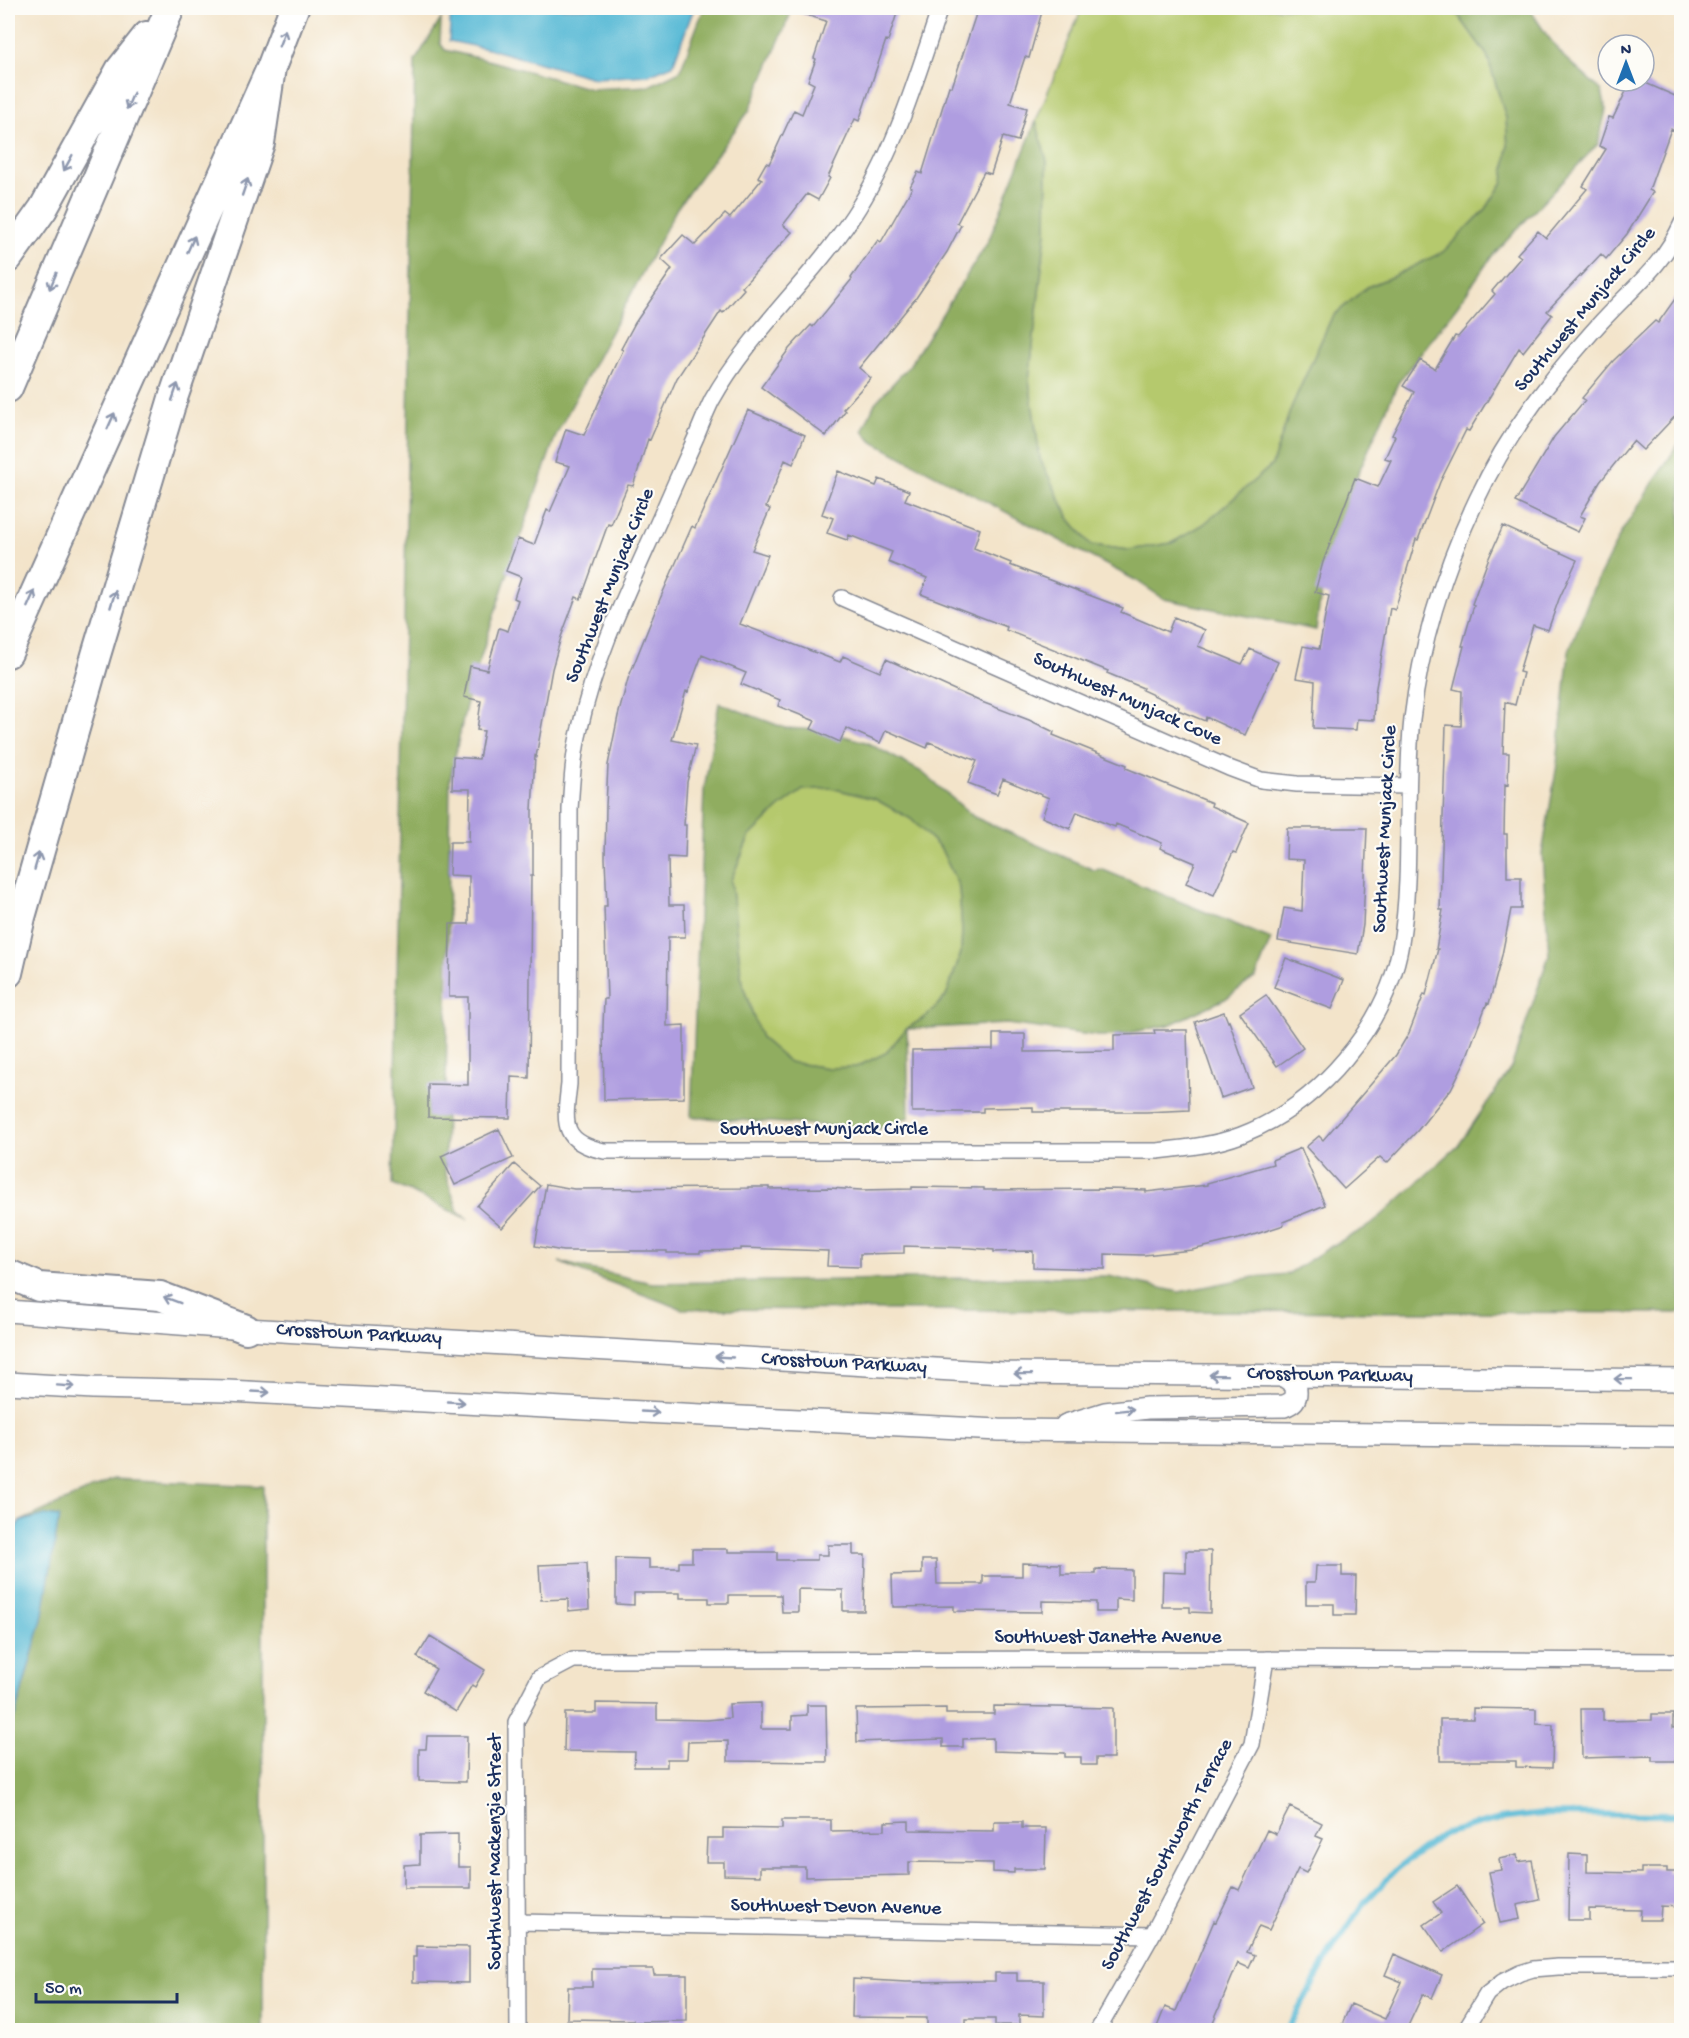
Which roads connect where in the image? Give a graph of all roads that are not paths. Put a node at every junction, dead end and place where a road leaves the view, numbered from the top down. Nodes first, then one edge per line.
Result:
1 (170, 8) edge
2 (294, 8) edge
3 (940, 8) edge
4 (271, 68) junction
5 (1682, 223) edge
6 (8, 258) edge
7 (8, 388) edge
8 (842, 598) dead end
9 (8, 653) edge
10 (1408, 786) junction
11 (8, 973) edge
12 (8, 1274) edge
13 (8, 1311) edge
14 (246, 1329) junction
15 (1284, 1376) junction
16 (1682, 1380) edge
17 (8, 1383) edge
18 (1048, 1430) junction
19 (1682, 1437) edge
20 (1266, 1659) junction
21 (1682, 1661) edge
22 (539, 1678) joint
23 (519, 1922) junction
24 (1152, 1935) junction
25 (1682, 1967) edge
26 (518, 2031) edge
27 (1098, 2031) edge
28 (1465, 2031) edge

1 -> 6 highway
1 -> 7 highway
4 -> 2 highway
3 - 10 street, Southwest Munjack Circle
9 -> 4 highway
11 -> 4 highway
5 - 10 street, Southwest Munjack Circle
8 - 10 street, Southwest Munjack Cove
14 -> 12 highway
13 - 14 main road, Crosstown Parkway
15 -> 14 main road, Crosstown Parkway
16 -> 15 main road, Crosstown Parkway
18 -> 15 main road
17 -> 18 main road
18 - 19 main road
20 - 21 street, Southwest Janette Avenue
20 - 22 street, Southwest Janette Avenue
20 - 24 street, Southwest Southworth Terrace
22 - 23 street, Southwest Mackenzie Street
23 - 24 street, Southwest Devon Avenue
23 - 26 street, Southwest Mackenzie Street
24 - 27 street, Southwest Southworth Terrace
25 - 28 street

